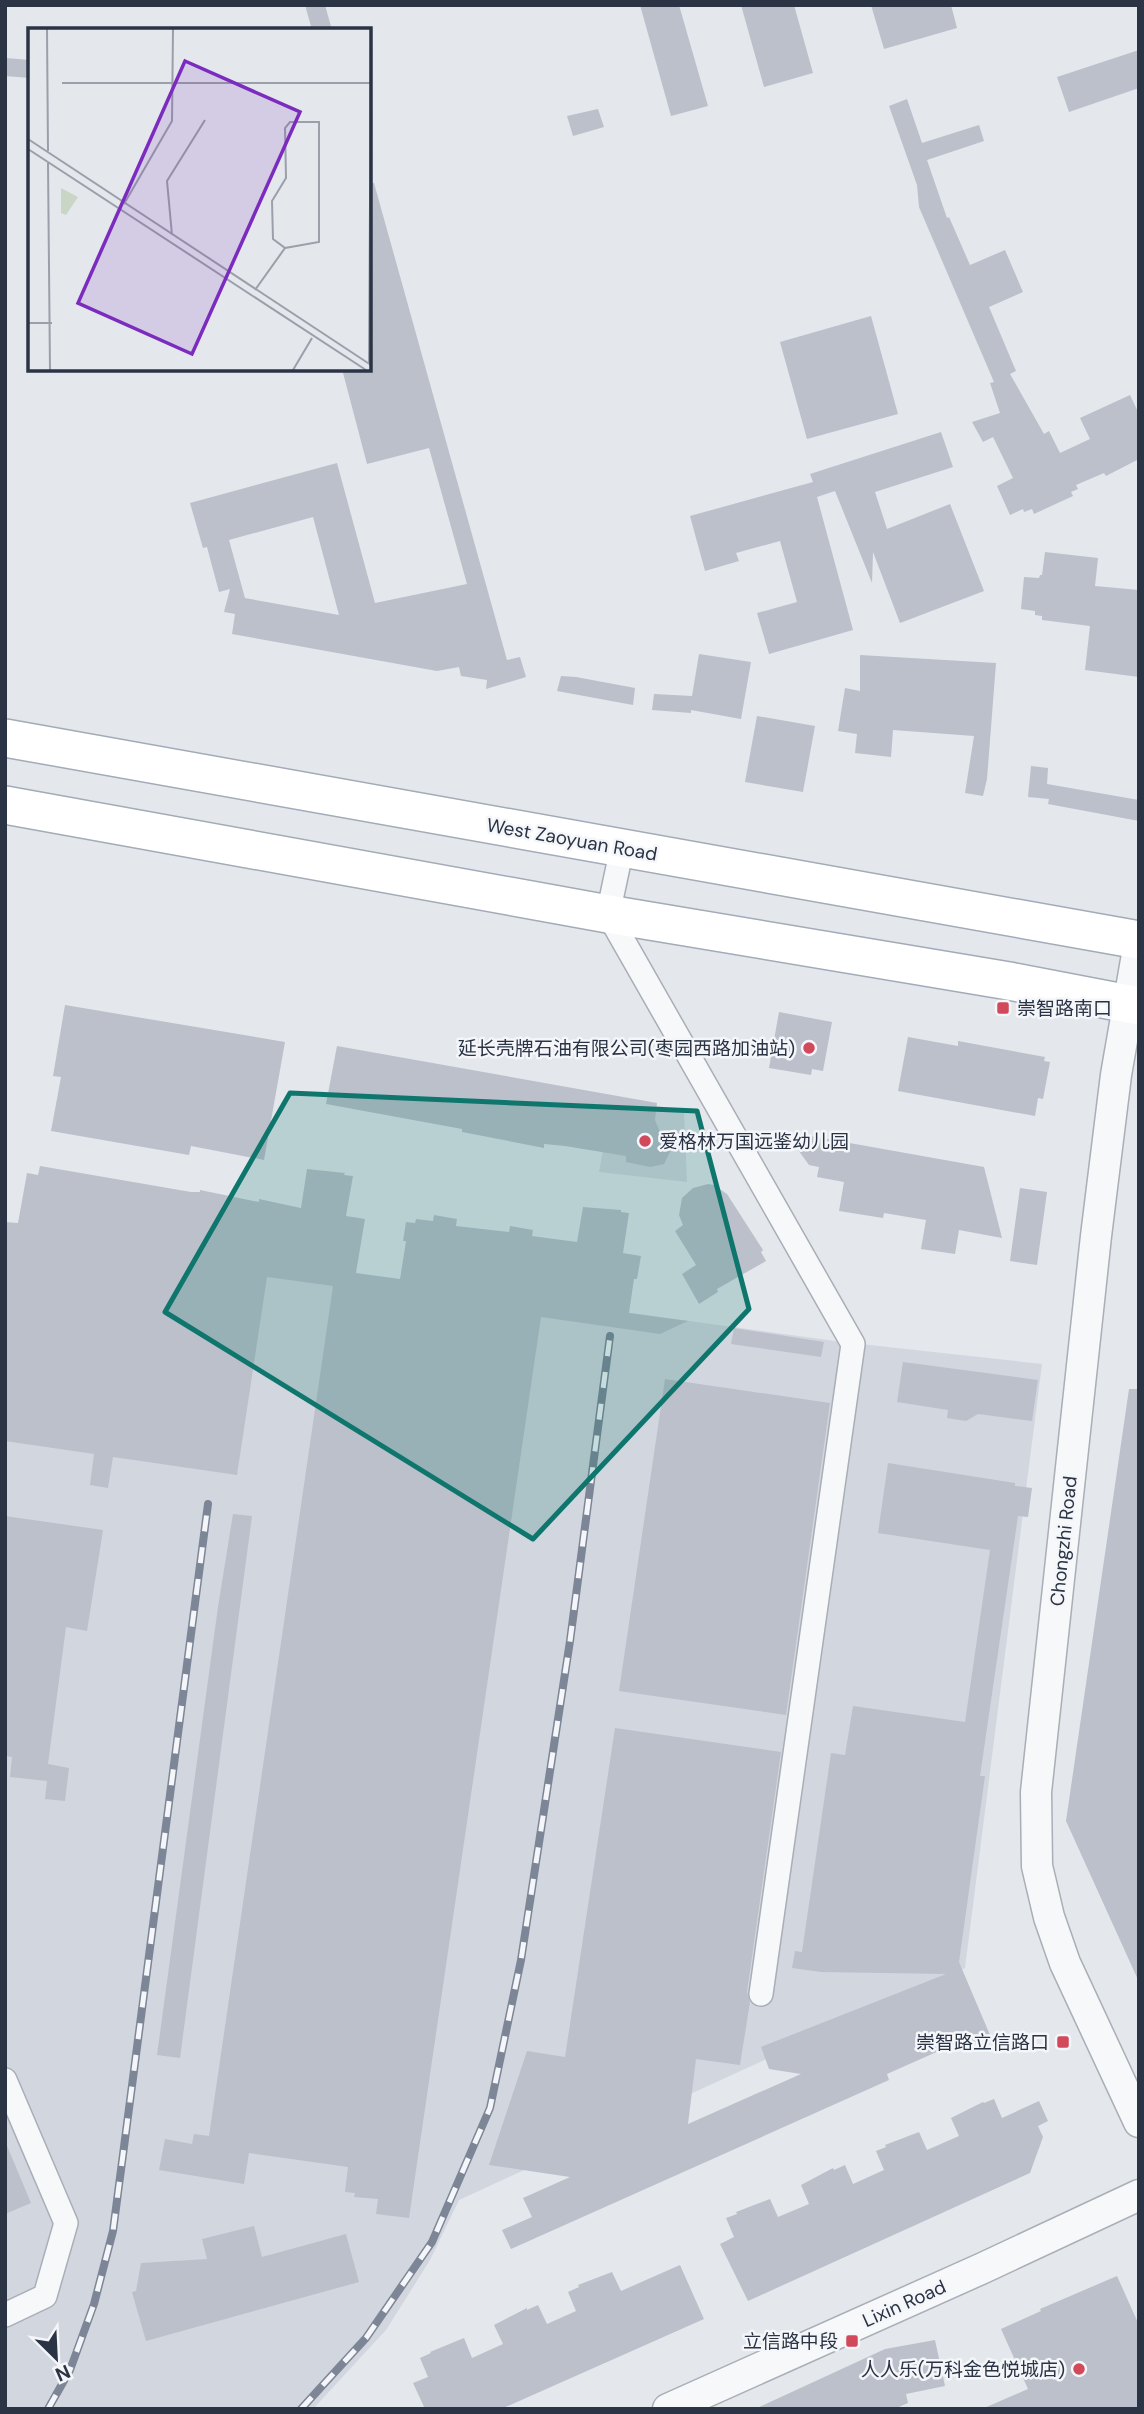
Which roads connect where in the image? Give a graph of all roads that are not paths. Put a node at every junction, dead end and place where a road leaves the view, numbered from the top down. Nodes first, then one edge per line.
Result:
1 (5, 738) edge
2 (5, 806) edge
3 (622, 848) junction
4 (608, 914) junction
5 (1139, 941) edge
6 (1133, 1005) edge
7 (761, 1994) dead end
8 (5, 2080) edge
9 (1139, 2122) edge
10 (1139, 2195) edge
11 (5, 2315) edge
12 (668, 2409) edge

1 - 3 main road, West Zaoyuan Road
2 - 4 main road
3 - 4 street
3 - 5 main road, West Zaoyuan Road
4 - 6 main road
4 - 7 street
5 - 6 street, Chongzhi Road
6 - 9 street, Chongzhi Road
8 - 11 street
10 - 12 street, Lixin Road

